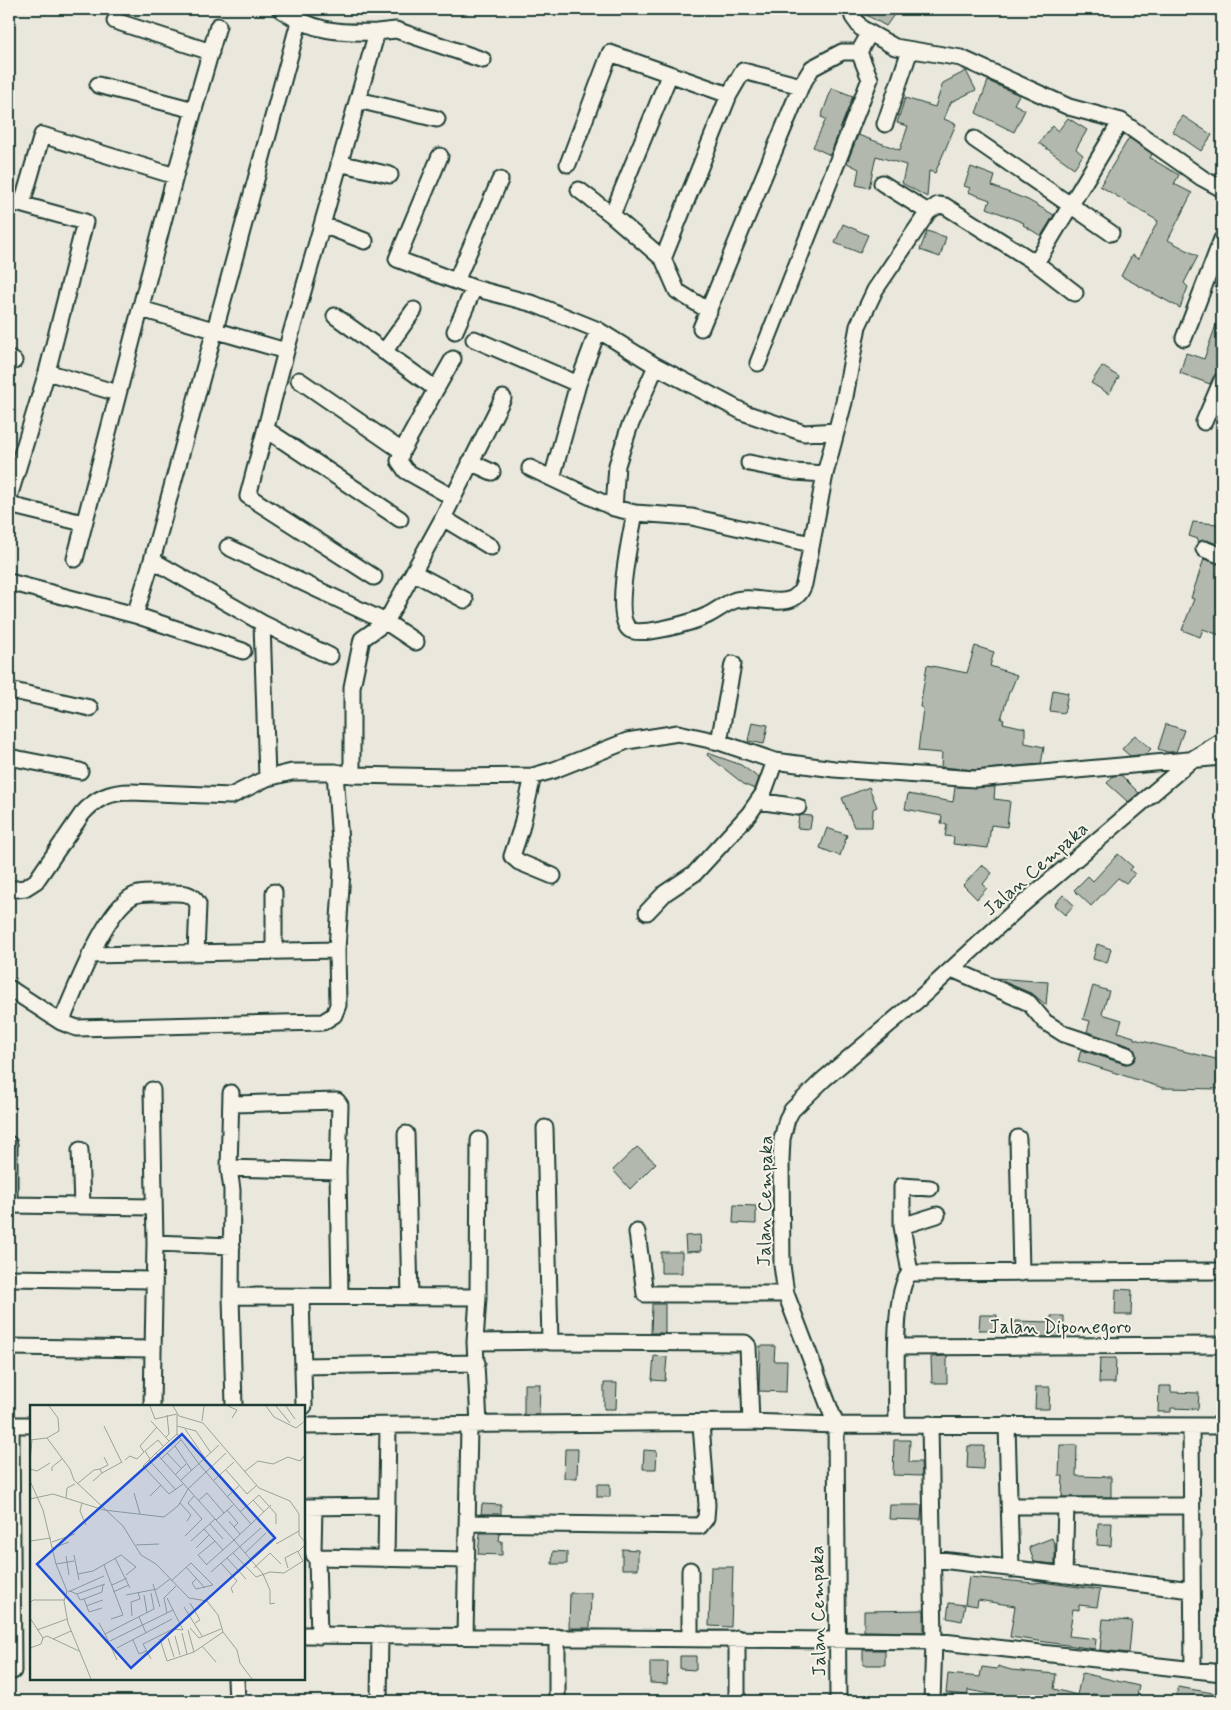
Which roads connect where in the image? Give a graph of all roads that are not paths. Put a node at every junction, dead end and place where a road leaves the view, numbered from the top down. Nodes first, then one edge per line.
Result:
1 (280, 9) edge
2 (851, 9) edge
3 (115, 21) dead end
4 (299, 22) junction
5 (218, 26) dead end
6 (377, 32) junction
7 (869, 34) junction
8 (910, 50) junction
9 (212, 52) junction
10 (859, 52) junction
11 (483, 60) dead end
12 (669, 76) junction
13 (98, 85) dead end
14 (802, 86) junction
15 (729, 95) junction
16 (358, 100) junction
17 (194, 110) junction
18 (437, 119) dead end
19 (1121, 120) junction
20 (884, 124) dead end
21 (974, 139) dead end
22 (440, 156) dead end
23 (339, 163) junction
24 (568, 164) dead end
25 (390, 175) dead end
26 (175, 176) junction
27 (500, 180) dead end
28 (882, 183) dead end
29 (1222, 189) edge
30 (579, 190) dead end
31 (16, 203) edge
32 (1071, 205) junction
33 (928, 212) junction
34 (612, 215) junction
35 (323, 225) junction
36 (1111, 233) dead end
37 (1222, 239) edge
38 (366, 241) dead end
39 (663, 259) junction
40 (1036, 263) junction
41 (456, 281) junction
42 (474, 288) junction
43 (1075, 293) dead end
44 (141, 310) junction
45 (414, 310) dead end
46 (708, 311) junction
47 (335, 316) dead end
48 (701, 328) dead end
49 (214, 330) junction
50 (598, 330) junction
51 (455, 331) dead end
52 (1184, 338) dead end
53 (474, 339) dead end
54 (286, 351) junction
55 (384, 352) junction
56 (453, 359) dead end
57 (758, 363) dead end
58 (656, 366) junction
59 (47, 372) junction
60 (299, 380) dead end
61 (1222, 380) edge
62 (578, 384) junction
63 (436, 390) junction
64 (117, 393) junction
65 (502, 398) dead end
66 (1204, 422) dead end
67 (267, 430) junction
68 (836, 431) junction
69 (402, 450) junction
70 (470, 462) junction
71 (749, 463) dead end
72 (530, 468) dead end
73 (492, 472) dead end
74 (826, 474) junction
75 (552, 478) junction
76 (9, 497) edge
77 (452, 497) junction
78 (9, 505) edge
79 (614, 508) junction
80 (635, 513) junction
81 (443, 518) junction
82 (400, 519) dead end
83 (84, 523) junction
84 (811, 544) junction
85 (228, 547) dead end
86 (490, 547) dead end
87 (1204, 549) dead end
88 (1222, 556) edge
89 (75, 559) dead end
90 (152, 560) junction
91 (414, 573) junction
92 (374, 577) dead end
93 (9, 582) edge
94 (465, 600) dead end
95 (135, 615) junction
96 (386, 622) junction
97 (262, 623) junction
98 (416, 642) dead end
99 (243, 651) dead end
100 (330, 656) dead end
101 (733, 664) dead end
102 (9, 690) edge
103 (90, 708) dead end
104 (1222, 741) edge
105 (720, 742) junction
106 (9, 757) edge
107 (1222, 757) edge
108 (1194, 758) junction
109 (775, 761) junction
110 (80, 771) dead end
111 (334, 772) junction
112 (352, 775) junction
113 (533, 776) junction
114 (267, 778) junction
115 (758, 801) junction
116 (798, 807) dead end
117 (553, 876) dead end
118 (9, 890) edge
119 (274, 892) dead end
120 (647, 912) dead end
121 (337, 950) junction
122 (274, 951) junction
123 (196, 953) junction
124 (90, 955) junction
125 (952, 970) junction
126 (9, 988) edge
127 (61, 1022) junction
128 (1127, 1055) dead end
129 (152, 1090) dead end
130 (544, 1128) dead end
131 (406, 1134) dead end
132 (1018, 1138) dead end
133 (479, 1140) dead end
134 (9, 1144) edge
135 (80, 1150) dead end
136 (229, 1168) junction
137 (338, 1172) junction
138 (930, 1188) dead end
139 (9, 1205) edge
140 (82, 1206) junction
141 (154, 1207) junction
142 (937, 1215) dead end
143 (902, 1226) junction
144 (637, 1232) dead end
145 (155, 1243) junction
146 (232, 1246) junction
147 (1222, 1271) edge
148 (910, 1273) junction
149 (1021, 1273) junction
150 (9, 1278) edge
151 (152, 1280) junction
152 (786, 1294) junction
153 (231, 1296) junction
154 (301, 1296) junction
155 (340, 1296) junction
156 (410, 1297) junction
157 (478, 1297) junction
158 (549, 1341) junction
159 (475, 1342) junction
160 (1222, 1345) edge
161 (9, 1347) edge
162 (897, 1347) junction
163 (152, 1349) junction
164 (477, 1363) junction
165 (303, 1366) junction
166 (152, 1405) edge
167 (234, 1405) edge
168 (304, 1405) edge
169 (751, 1422) junction
170 (701, 1424) junction
171 (898, 1424) junction
172 (930, 1424) junction
173 (10, 1425) edge
174 (30, 1425) edge
175 (474, 1425) junction
176 (836, 1425) junction
177 (1007, 1425) junction
178 (305, 1426) edge
179 (388, 1426) junction
180 (1222, 1426) edge
181 (1191, 1428) junction
182 (386, 1506) junction
183 (1009, 1506) junction
184 (1066, 1506) junction
185 (1191, 1506) junction
186 (309, 1507) edge
187 (467, 1523) junction
188 (317, 1557) junction
189 (386, 1559) junction
190 (932, 1559) junction
191 (466, 1560) junction
192 (1011, 1569) junction
193 (690, 1570) dead end
194 (1064, 1575) junction
195 (1192, 1590) junction
196 (11, 1614) edge
197 (305, 1636) edge
198 (319, 1636) junction
199 (380, 1636) junction
200 (465, 1636) junction
201 (557, 1637) junction
202 (690, 1638) junction
203 (737, 1638) junction
204 (836, 1639) junction
205 (934, 1641) junction
206 (1193, 1669) junction
207 (13, 1670) dead end
208 (1222, 1674) edge
209 (236, 1680) edge
210 (237, 1701) edge
211 (379, 1701) edge
212 (556, 1701) edge
213 (738, 1701) edge
214 (838, 1701) edge
215 (932, 1701) edge

1 - 4 street
2 - 7 street
3 - 9 street
4 - 6 street
4 - 49 street
5 - 9 street
6 - 11 street
6 - 16 street
7 - 8 street
7 - 10 street
8 - 19 street
8 - 20 street
9 - 17 street
10 - 14 street
10 - 57 street
12 - 15 street
12 - 24 street
12 - 34 street
13 - 17 street
14 - 15 street
14 - 46 street
15 - 39 street
16 - 18 street
16 - 23 street
17 - 26 street
19 - 29 street
19 - 32 street
21 - 32 street
22 - 41 street
23 - 25 street
23 - 35 street
26 - 31 street
26 - 44 street
27 - 41 street
28 - 33 street
30 - 34 street
31 - 59 street
32 - 36 street
32 - 40 street
33 - 40 street
33 - 68 street
34 - 39 street
35 - 38 street
35 - 54 street
37 - 52 street
39 - 46 street
40 - 43 street
41 - 42 street
42 - 50 street
42 - 51 street
44 - 49 street
44 - 64 street
45 - 55 street
46 - 48 street
47 - 55 street
49 - 54 street
49 - 90 street
50 - 58 street
50 - 62 street
53 - 62 street
54 - 67 street
55 - 63 street
56 - 63 street
58 - 68 street
58 - 79 street
59 - 64 street
59 - 76 street
60 - 69 street
61 - 66 street
62 - 75 street
63 - 69 street
64 - 83 street
65 - 70 street
67 - 82 street
67 - 92 street
68 - 74 street
69 - 77 street
70 - 73 street
70 - 77 street
71 - 74 street
72 - 75 street
74 - 84 street
75 - 79 street
77 - 81 street
78 - 83 street
79 - 80 street
80 - 84 street
80 - 84 street
81 - 86 street
81 - 91 street
83 - 89 street
85 - 96 street
87 - 88 street
90 - 95 street
90 - 97 street
91 - 94 street
91 - 96 street
93 - 95 street
95 - 99 street
96 - 98 street
96 - 112 street
97 - 100 street
97 - 114 street
101 - 105 street
102 - 103 street
104 - 108 street, Jalan Cempaka
105 - 109 street
105 - 113 street
106 - 110 street
107 - 108 street
108 - 109 street
108 - 125 street, Jalan Cempaka
109 - 115 street
111 - 112 street
111 - 114 street
111 - 121 street
112 - 113 street
113 - 117 street
114 - 118 street
115 - 116 street
115 - 120 street
119 - 122 street
121 - 122 street
121 - 127 street
122 - 123 street
123 - 124 street
123 - 124 street
124 - 127 street
125 - 128 street
125 - 152 street, Jalan Cempaka
126 - 127 street
129 - 141 street
130 - 158 street
131 - 156 street
132 - 149 street
133 - 157 street
134 - 139 street
135 - 140 street
136 - 137 street
136 - 137 street
136 - 146 street
137 - 155 street
138 - 143 street
139 - 140 street
140 - 141 street
141 - 145 street
142 - 143 street
143 - 148 street
144 - 152 street
145 - 146 street
145 - 151 street
146 - 153 street
147 - 149 street
148 - 149 street
148 - 162 street
150 - 151 street
151 - 163 street
152 - 176 street, Jalan Cempaka
153 - 154 street
153 - 167 street
154 - 155 street
154 - 165 street
155 - 156 street
156 - 157 street
157 - 159 street
158 - 159 street
158 - 169 street
159 - 164 street
160 - 162 street, Jalan Diponegoro
161 - 163 street
162 - 171 street
163 - 166 street
164 - 165 street
164 - 175 street
165 - 168 street
169 - 170 street
169 - 176 street
170 - 175 street
170 - 187 street
171 - 172 street
171 - 176 street
172 - 177 street
172 - 190 street
173 - 174 street
173 - 196 street
175 - 179 street
175 - 187 street
176 - 204 street, Jalan Cempaka
177 - 181 street
177 - 183 street
178 - 179 street
179 - 182 street
180 - 181 street
181 - 185 street
182 - 186 street
182 - 189 street
183 - 184 street
183 - 192 street
184 - 185 street
184 - 194 street
185 - 195 street
186 - 188 street
187 - 191 street
188 - 189 street
188 - 198 street
189 - 191 street
190 - 192 street
190 - 205 street
191 - 200 street
192 - 194 street
193 - 202 street
194 - 195 street
195 - 206 street
196 - 207 street
197 - 198 street
198 - 199 street
199 - 200 street
199 - 211 street
200 - 201 street
201 - 202 street
201 - 212 street
202 - 203 street
203 - 204 street
203 - 213 street
204 - 205 street
204 - 214 street, Jalan Cempaka
205 - 206 street
205 - 215 street
206 - 208 street
209 - 210 street

